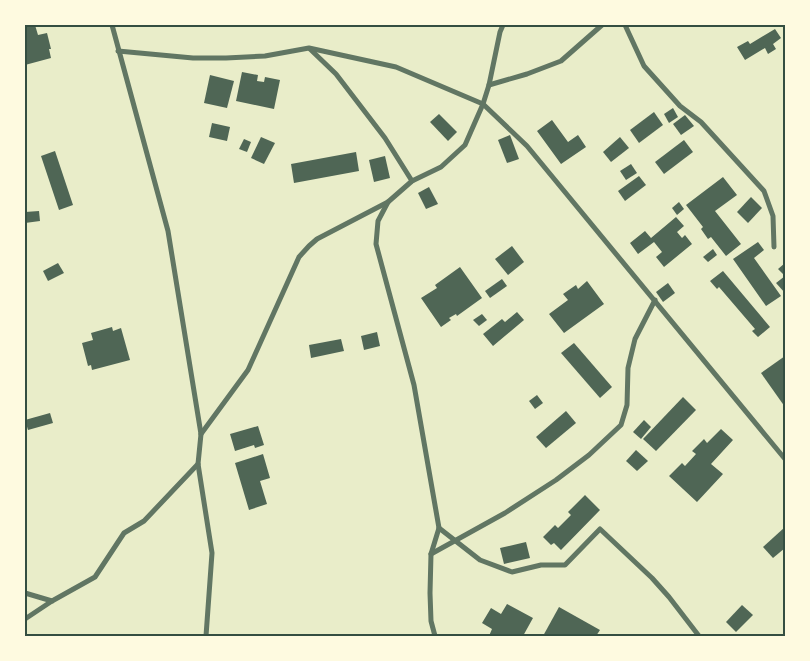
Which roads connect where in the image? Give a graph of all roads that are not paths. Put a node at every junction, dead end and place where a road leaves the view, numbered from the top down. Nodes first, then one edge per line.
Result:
1 (112, 25) edge
2 (503, 25) edge
3 (602, 25) edge
4 (625, 25) edge
5 (309, 48) junction
6 (118, 51) junction
7 (489, 85) junction
8 (483, 104) junction
9 (412, 181) junction
10 (388, 202) junction
11 (774, 247) dead end
12 (655, 300) junction
13 (201, 434) junction
14 (785, 459) edge
15 (198, 464) junction
16 (439, 528) junction
17 (454, 541) junction
18 (431, 554) junction
19 (25, 593) edge
20 (52, 601) junction
21 (25, 619) edge
22 (206, 636) edge
23 (435, 636) edge
24 (699, 636) edge

1 - 6 street
2 - 7 street
3 - 7 street
4 - 11 street
5 - 6 street
5 - 8 street
5 - 9 street
6 - 13 street
7 - 8 street
8 - 9 street
8 - 12 street
9 - 10 street
10 - 13 street
10 - 16 street
12 - 14 street
12 - 17 street
13 - 15 street
15 - 20 street
15 - 22 street
16 - 17 street
16 - 18 street
17 - 18 street
17 - 24 street
18 - 23 street
19 - 20 street
20 - 21 street

